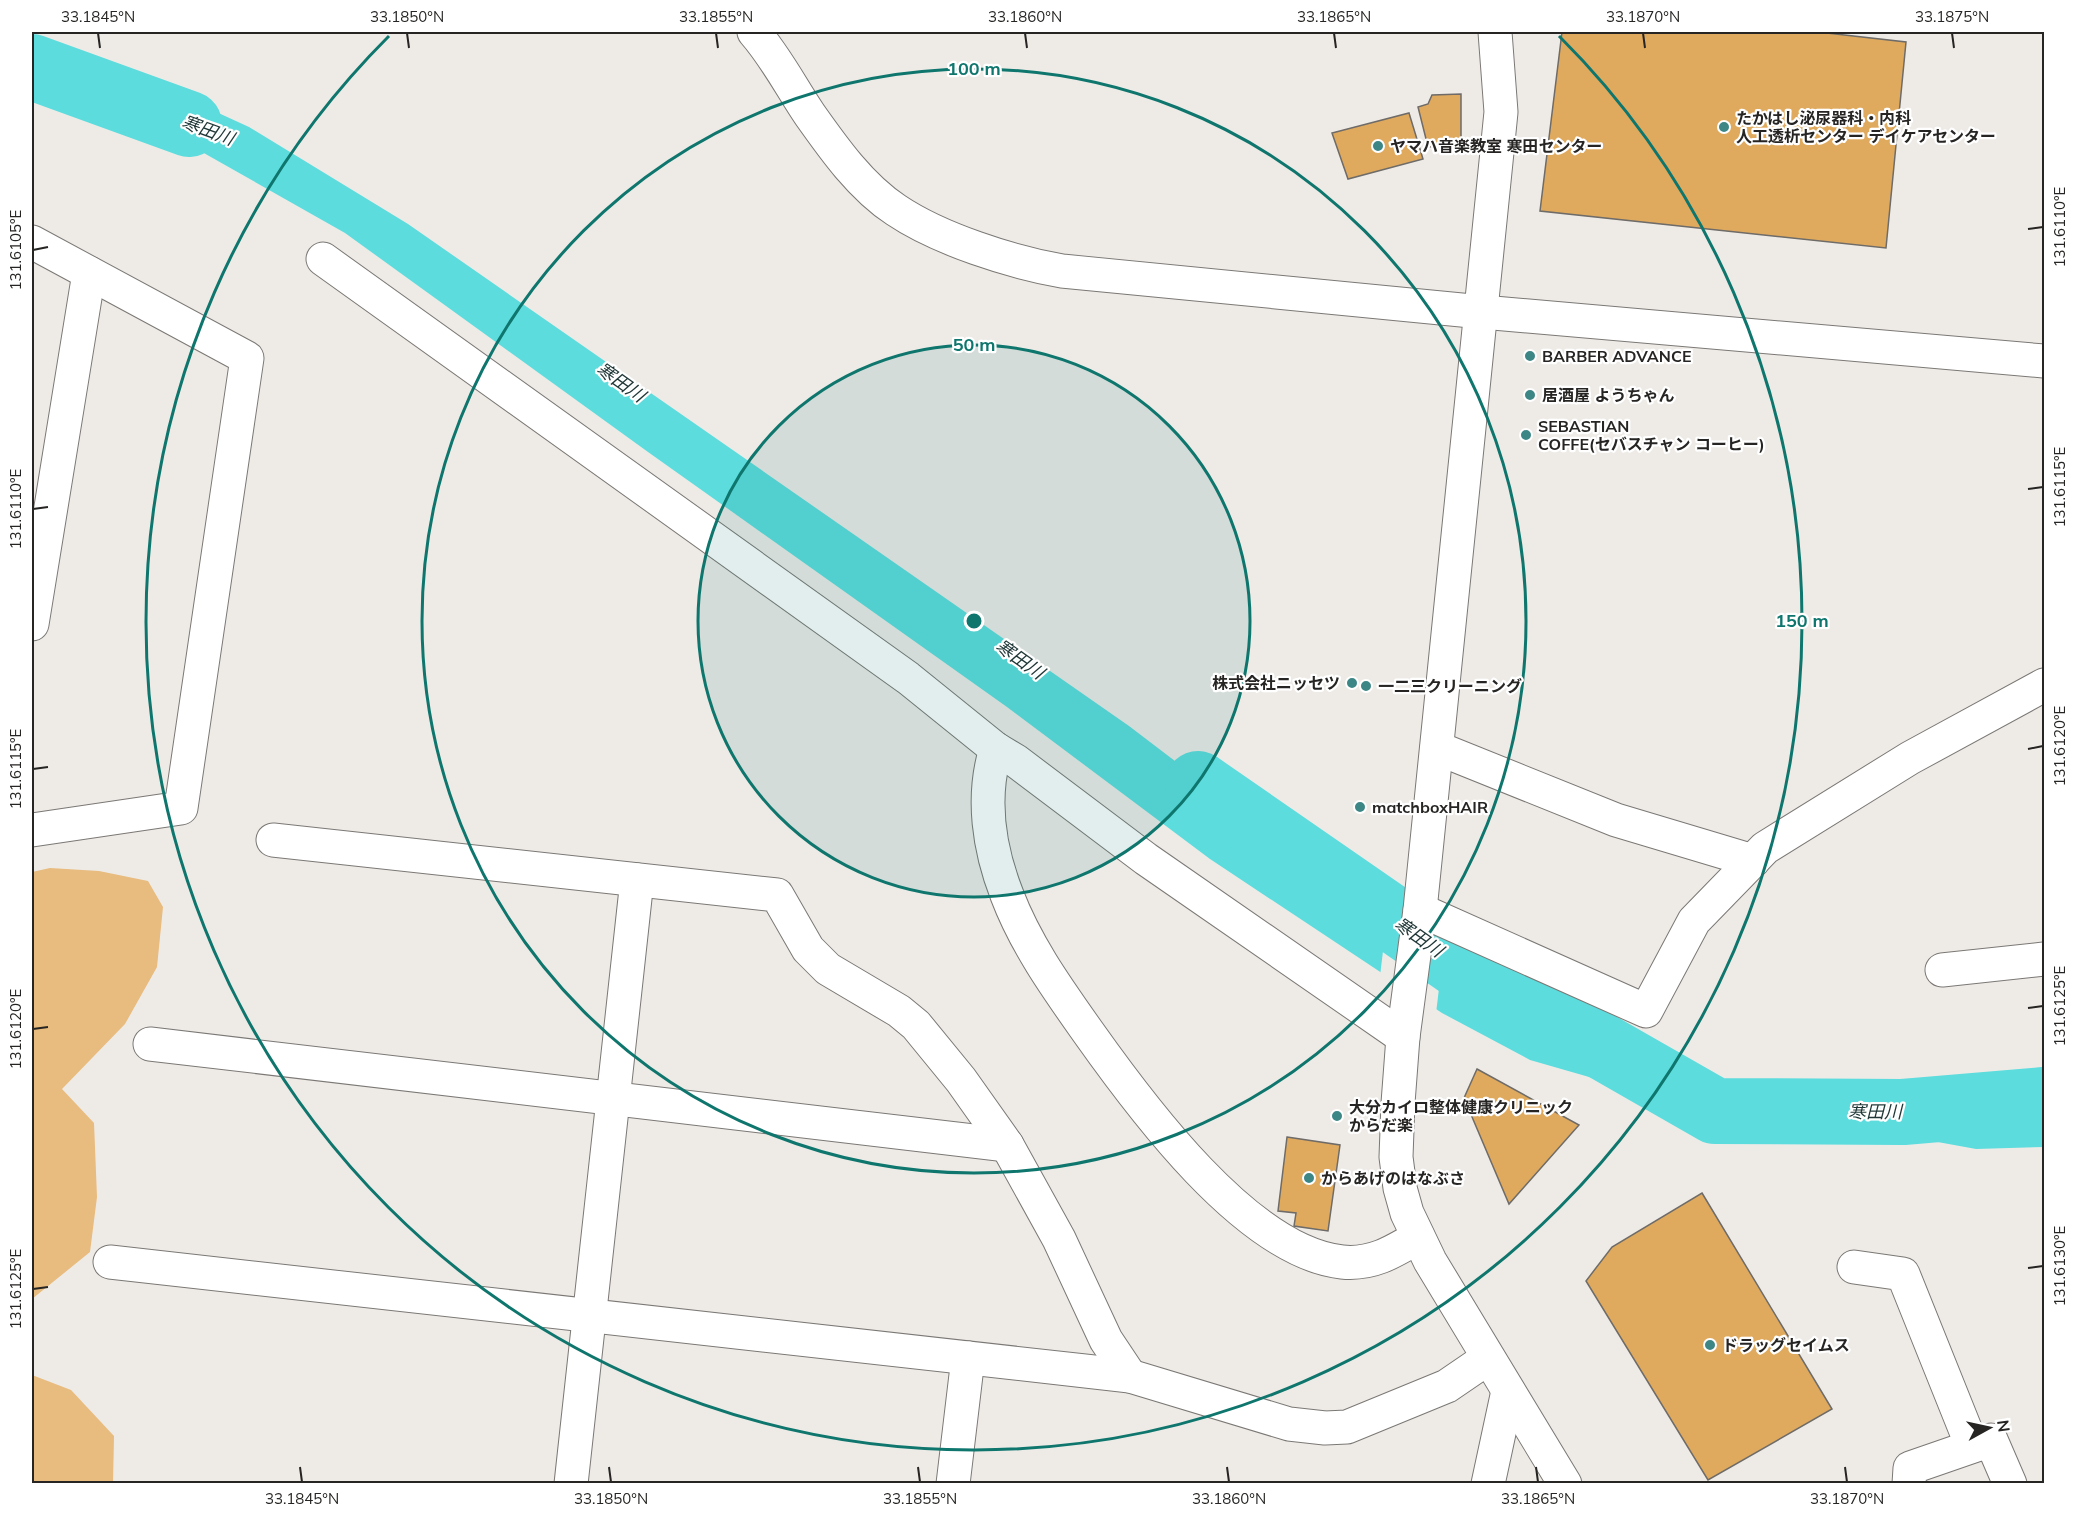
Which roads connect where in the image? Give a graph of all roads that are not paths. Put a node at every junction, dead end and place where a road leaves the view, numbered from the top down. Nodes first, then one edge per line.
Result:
1 (754, 32) edge
2 (1495, 32) edge
3 (32, 243) edge
4 (323, 259) dead end
5 (89, 273) junction
6 (1482, 312) junction
7 (2044, 361) edge
8 (32, 624) edge
9 (2044, 685) edge
10 (1437, 748) junction
11 (996, 749) junction
12 (32, 830) edge
13 (273, 840) dead end
14 (1753, 861) junction
15 (637, 880) junction
16 (1420, 910) junction
17 (2044, 959) edge
18 (1942, 970) dead end
19 (1404, 1026) junction
20 (150, 1044) dead end
21 (613, 1100) junction
22 (1007, 1145) junction
23 (1418, 1237) junction
24 (110, 1262) dead end
25 (1854, 1267) dead end
26 (589, 1316) junction
27 (968, 1358) junction
28 (1488, 1358) junction
29 (1130, 1376) junction
30 (1508, 1391) junction
31 (1972, 1446) junction
32 (571, 1484) edge
33 (953, 1484) edge
34 (1488, 1484) edge
35 (1565, 1484) edge
36 (1909, 1484) edge
37 (2010, 1484) edge

1 - 6 street
2 - 6 street
3 - 5 street
4 - 11 street
5 - 8 street
5 - 12 street
6 - 7 street
6 - 10 street
9 - 14 street
10 - 14 street
10 - 16 street
11 - 19 street
11 - 23 street
13 - 15 street
14 - 16 street
15 - 21 street
15 - 22 street
16 - 19 street
17 - 18 street
19 - 23 street
20 - 21 street
21 - 22 street
21 - 26 street
22 - 29 street
23 - 28 street
24 - 26 street
25 - 31 street
26 - 27 street
26 - 32 street
27 - 29 street
27 - 33 street
28 - 29 street
28 - 30 street
30 - 34 street
30 - 35 street
31 - 36 street
31 - 37 street

